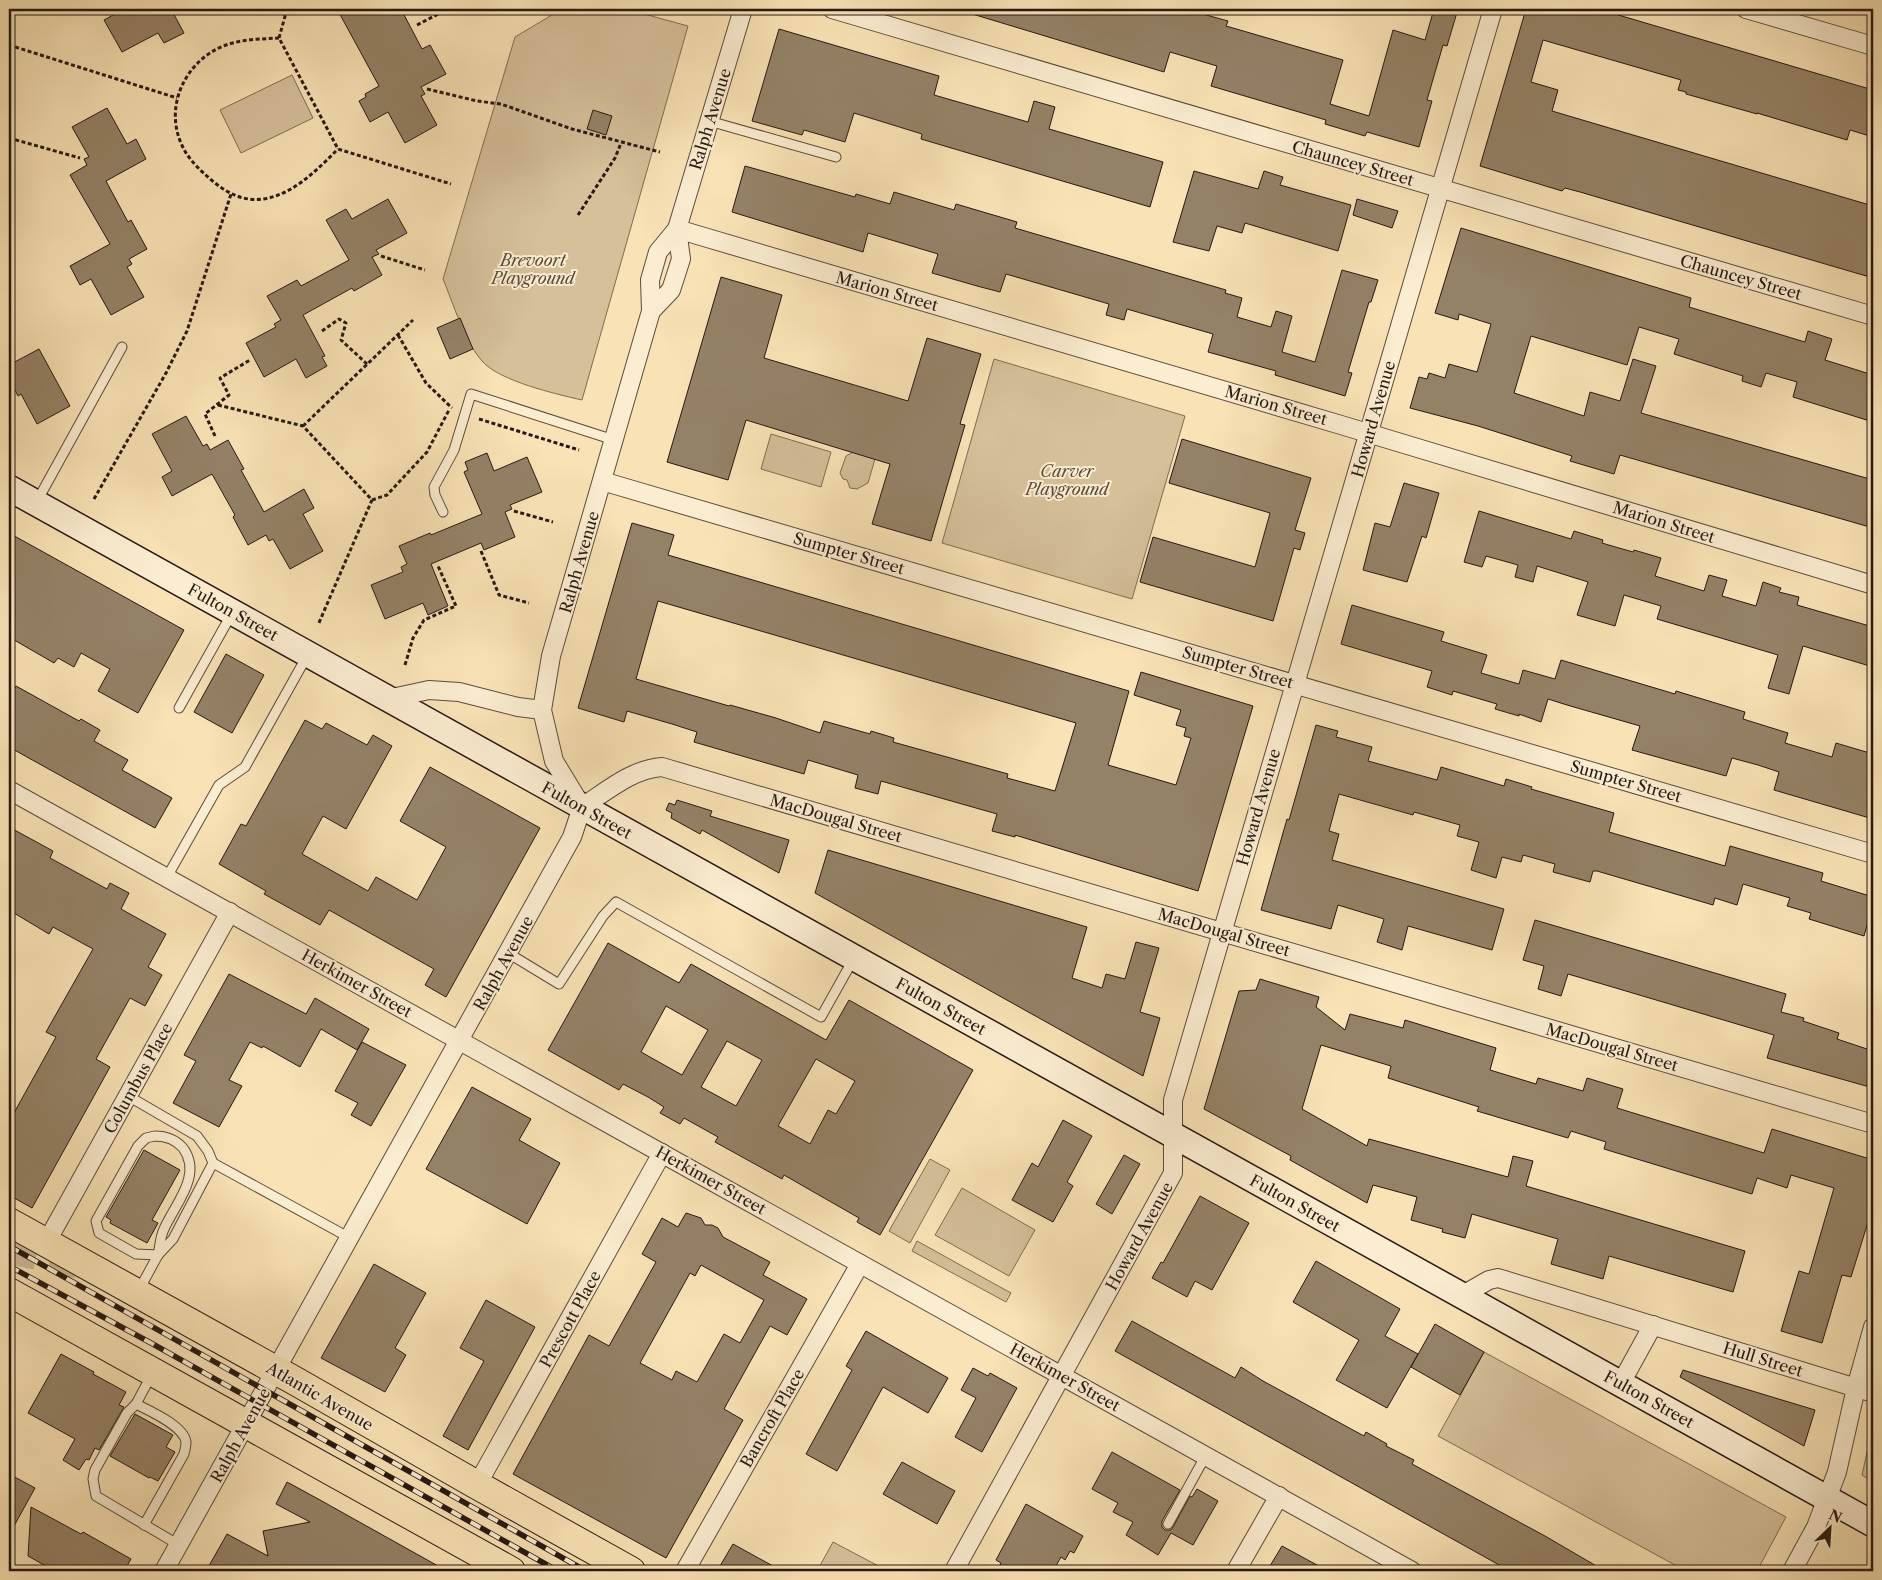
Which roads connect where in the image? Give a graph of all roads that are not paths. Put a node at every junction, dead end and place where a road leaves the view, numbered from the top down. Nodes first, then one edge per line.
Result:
1 (743, 9) edge
2 (832, 9) edge
3 (1493, 9) edge
4 (1746, 9) edge
5 (1873, 46) edge
6 (709, 121) junction
7 (836, 157) dead end
8 (1440, 189) junction
9 (677, 229) junction
10 (651, 311) junction
11 (1873, 316) edge
12 (122, 347) dead end
13 (1369, 433) junction
14 (614, 440) junction
15 (602, 481) junction
16 (9, 488) edge
17 (36, 503) junction
18 (443, 512) dead end
19 (1873, 585) edge
20 (233, 612) junction
21 (308, 654) junction
22 (1294, 684) junction
23 (387, 699) junction
24 (179, 708) dead end
25 (542, 710) junction
26 (9, 790) edge
27 (582, 807) junction
28 (1873, 854) edge
29 (167, 878) junction
30 (230, 912) junction
31 (1221, 931) junction
32 (508, 953) junction
33 (854, 958) junction
34 (460, 1041) junction
35 (128, 1096) junction
36 (1873, 1124) edge
37 (1173, 1136) junction
38 (662, 1153) junction
39 (213, 1162) junction
40 (9, 1222) edge
41 (350, 1238) junction
42 (46, 1243) junction
43 (158, 1255) junction
44 (860, 1264) junction
45 (9, 1292) edge
46 (137, 1293) junction
47 (1461, 1296) junction
48 (1653, 1325) junction
49 (1873, 1328) edge
50 (276, 1371) junction
51 (153, 1372) junction
52 (1062, 1376) junction
53 (1621, 1383) junction
54 (1856, 1388) junction
55 (1873, 1393) edge
56 (136, 1404) junction
57 (246, 1424) junction
58 (1206, 1455) junction
59 (477, 1485) junction
60 (1278, 1496) junction
61 (1827, 1498) junction
62 (1168, 1524) dead end
63 (1873, 1524) edge
64 (144, 1525) junction
65 (179, 1545) junction
66 (500, 1569) edge
67 (164, 1571) edge
68 (631, 1571) edge
69 (685, 1571) edge
70 (954, 1571) edge
71 (1236, 1571) edge
72 (1412, 1571) edge
73 (1792, 1571) edge

1 - 6 street, Ralph Avenue
2 - 8 street, Chauncey Street
3 - 8 street, Howard Avenue
4 - 5 street
6 - 7 lane
6 - 9 street, Ralph Avenue
8 - 11 street, Chauncey Street
8 - 13 street, Howard Avenue
9 - 10 street, Ralph Avenue
9 - 10 street, Ralph Avenue
9 - 13 street, Marion Street
10 - 14 street, Ralph Avenue
12 - 17 lane
13 - 19 street, Marion Street
13 - 22 street, Howard Avenue
14 - 15 street, Ralph Avenue
14 - 18 lane
15 - 22 street, Sumpter Street
15 - 25 street, Ralph Avenue
16 - 17 main road, Fulton Street
17 - 20 main road, Fulton Street
20 - 21 main road, Fulton Street
20 - 24 lane
21 - 23 main road, Fulton Street
21 - 29 lane
22 - 28 street, Sumpter Street
22 - 31 street, Howard Avenue
23 - 25 street
23 - 27 main road, Fulton Street
25 - 27 street, Ralph Avenue
26 - 29 street, Herkimer Street
27 - 31 street, MacDougal Street
27 - 32 street, Ralph Avenue
27 - 33 main road, Fulton Street
29 - 30 street, Herkimer Street
30 - 34 street, Herkimer Street
30 - 35 street, Columbus Place
31 - 36 street, MacDougal Street
31 - 37 street, Howard Avenue
32 - 33 lane
32 - 34 street, Ralph Avenue
33 - 37 main road, Fulton Street
34 - 38 street, Herkimer Street
34 - 41 street, Ralph Avenue
35 - 39 lane
35 - 42 street, Columbus Place
37 - 47 main road, Fulton Street
37 - 52 street, Howard Avenue
38 - 44 street, Herkimer Street
38 - 59 street, Prescott Place
39 - 41 lane
39 - 43 lane
40 - 42 main road, Atlantic Avenue
41 - 50 street, Ralph Avenue
42 - 46 main road, Atlantic Avenue
43 - 43 lane
43 - 46 lane
44 - 52 street, Herkimer Street
44 - 69 street, Bancroft Place
45 - 51 main road
46 - 50 main road, Atlantic Avenue
47 - 48 street, Hull Street
47 - 53 main road, Fulton Street
48 - 53 street
48 - 54 street, Hull Street
49 - 54 street
50 - 57 street, Ralph Avenue
50 - 59 main road, Atlantic Avenue
51 - 56 lane
51 - 57 main road
52 - 58 street, Herkimer Street
52 - 70 street, Howard Avenue
53 - 61 main road, Fulton Street
54 - 55 street, Hull Street
54 - 61 street
56 - 64 lane
56 - 64 lane
57 - 65 street, Ralph Avenue
57 - 66 main road
58 - 60 street, Herkimer Street
58 - 62 lane
59 - 68 main road, Atlantic Avenue
60 - 71 street
60 - 72 street, Herkimer Street
61 - 63 main road, Fulton Street
61 - 73 street
64 - 65 lane
65 - 67 street, Ralph Avenue

